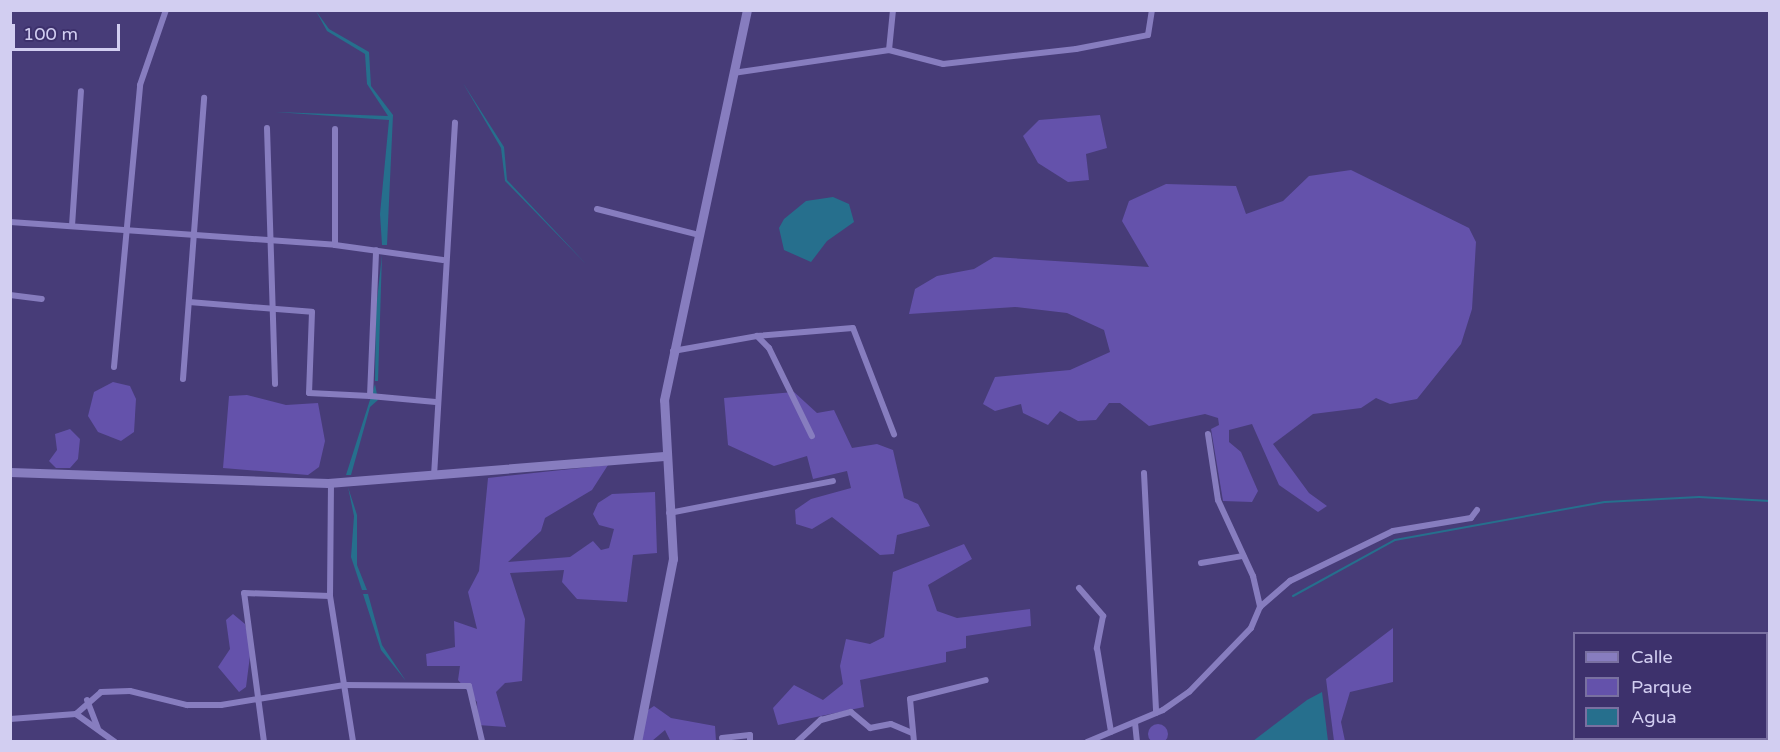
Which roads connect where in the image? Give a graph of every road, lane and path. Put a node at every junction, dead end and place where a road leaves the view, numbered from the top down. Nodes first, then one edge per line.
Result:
1 (166, 10) edge
2 (747, 10) edge
3 (892, 10) edge
4 (1152, 10) edge
5 (889, 50) junction
6 (732, 74) junction
7 (81, 92) dead end
8 (204, 98) dead end
9 (455, 123) dead end
10 (267, 128) dead end
11 (335, 129) dead end
12 (597, 209) dead end
13 (10, 222) edge
14 (72, 226) junction
15 (128, 228) junction
16 (194, 235) junction
17 (699, 235) junction
18 (273, 240) junction
19 (335, 245) junction
20 (382, 251) junction
21 (443, 260) junction
22 (10, 295) edge
23 (42, 299) dead end
24 (189, 302) junction
25 (274, 308) junction
26 (757, 336) junction
27 (672, 351) junction
28 (114, 367) dead end
29 (183, 379) dead end
30 (275, 384) dead end
31 (372, 396) junction
32 (436, 402) junction
33 (894, 434) dead end
34 (1208, 434) dead end
35 (812, 436) dead end
36 (664, 456) junction
37 (10, 472) edge
38 (1144, 473) dead end
39 (434, 476) junction
40 (833, 481) dead end
41 (332, 483) junction
42 (1477, 510) dead end
43 (669, 513) junction
44 (1243, 556) junction
45 (1201, 563) dead end
46 (1078, 588) dead end
47 (330, 596) junction
48 (1260, 607) junction
49 (986, 680) dead end
50 (344, 685) junction
51 (258, 697) junction
52 (87, 700) junction
53 (1156, 713) junction
54 (76, 714) junction
55 (10, 719) edge
56 (1135, 723) junction
57 (98, 729) junction
58 (1111, 732) junction
59 (912, 733) junction
60 (722, 738) dead end
61 (115, 741) edge
62 (264, 741) edge
63 (353, 741) edge
64 (482, 741) edge
65 (637, 741) edge
66 (750, 741) edge
67 (797, 741) edge
68 (914, 741) edge
69 (1087, 741) edge
70 (1137, 741) edge

1 - 15 street
2 - 6 main road
3 - 5 street
4 - 5 street
5 - 6 street
6 - 17 main road
7 - 14 street
8 - 16 street
9 - 21 street
10 - 18 street
11 - 19 street
12 - 17 street
13 - 14 street
14 - 15 street
15 - 16 street
15 - 28 street
16 - 18 street
16 - 24 street
17 - 27 main road
18 - 19 street
18 - 25 street
19 - 20 street
20 - 21 street
20 - 31 street
21 - 32 street
22 - 23 street
24 - 25 street
24 - 29 street
25 - 30 street
25 - 31 street
26 - 27 street
26 - 33 street
26 - 35 street
27 - 36 main road
31 - 32 street
32 - 39 street
34 - 44 street
36 - 39 main road
36 - 43 main road
37 - 41 main road
38 - 53 street
39 - 41 main road
40 - 43 street
41 - 47 street
42 - 48 street
43 - 65 main road
44 - 45 street
44 - 48 street
46 - 58 street
47 - 50 street
47 - 51 street
48 - 53 street
49 - 59 street
50 - 51 street
50 - 63 street
50 - 64 street
51 - 52 street
51 - 62 street
52 - 54 street
52 - 57 street
53 - 56 street
54 - 55 street
54 - 57 street
56 - 58 street
56 - 70 street
57 - 61 street
58 - 69 street
59 - 67 street
59 - 68 street
60 - 66 street

